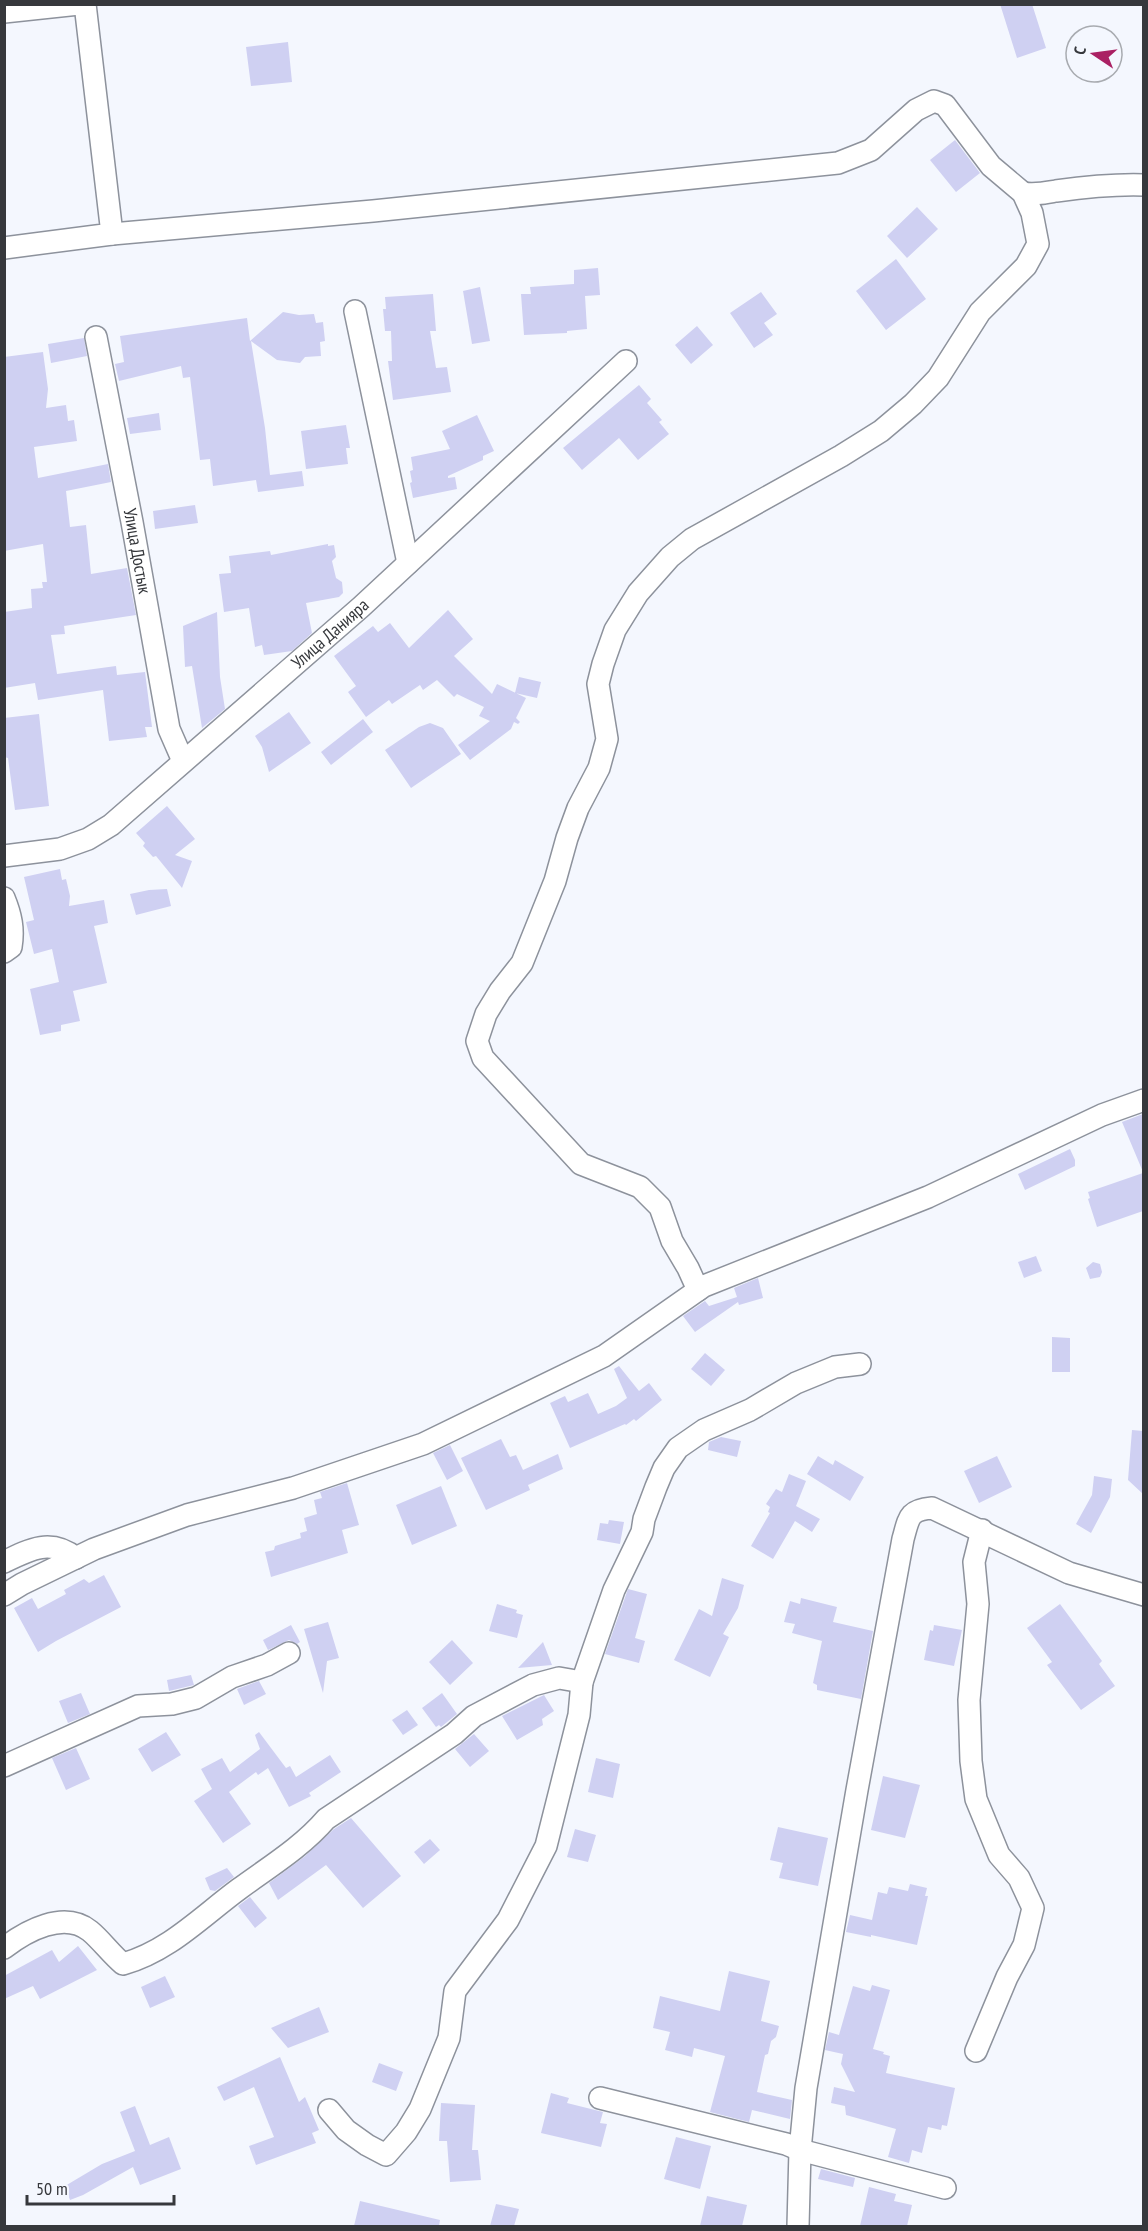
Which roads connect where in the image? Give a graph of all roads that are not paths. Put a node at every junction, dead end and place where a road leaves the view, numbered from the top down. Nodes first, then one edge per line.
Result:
1 (79, 4) edge
2 (86, 4) edge
3 (4, 12) edge
4 (1143, 185) edge
5 (1023, 193) junction
6 (112, 234) junction
7 (4, 248) edge
8 (355, 311) dead end
9 (96, 337) dead end
10 (626, 361) dead end
11 (408, 563) junction
12 (183, 761) junction
13 (4, 856) edge
14 (4, 898) edge
15 (4, 952) edge
16 (1143, 1101) edge
17 (698, 1290) junction
18 (860, 1364) dead end
19 (982, 1530) junction
20 (76, 1558) junction
21 (4, 1562) edge
22 (4, 1595) edge
23 (1143, 1595) edge
24 (289, 1653) dead end
25 (582, 1682) junction
26 (4, 1766) edge
27 (4, 1948) edge
28 (976, 2051) dead end
29 (600, 2098) dead end
30 (329, 2110) dead end
31 (800, 2150) junction
32 (945, 2188) dead end
33 (798, 2226) edge

1 - 3 street
2 - 6 street
4 - 5 street
5 - 6 street
5 - 17 street
6 - 7 street
8 - 11 street
9 - 12 street, Улица Достык
10 - 11 street, Улица Данияра
11 - 12 street, Улица Данияра
12 - 13 street, Улица Данияра
14 - 15 street
16 - 17 street
17 - 20 street
18 - 25 street
19 - 23 street
19 - 28 street
19 - 31 street
20 - 21 street
20 - 22 street
24 - 26 street
25 - 27 street
25 - 30 street
29 - 31 street
31 - 32 street
31 - 33 street

